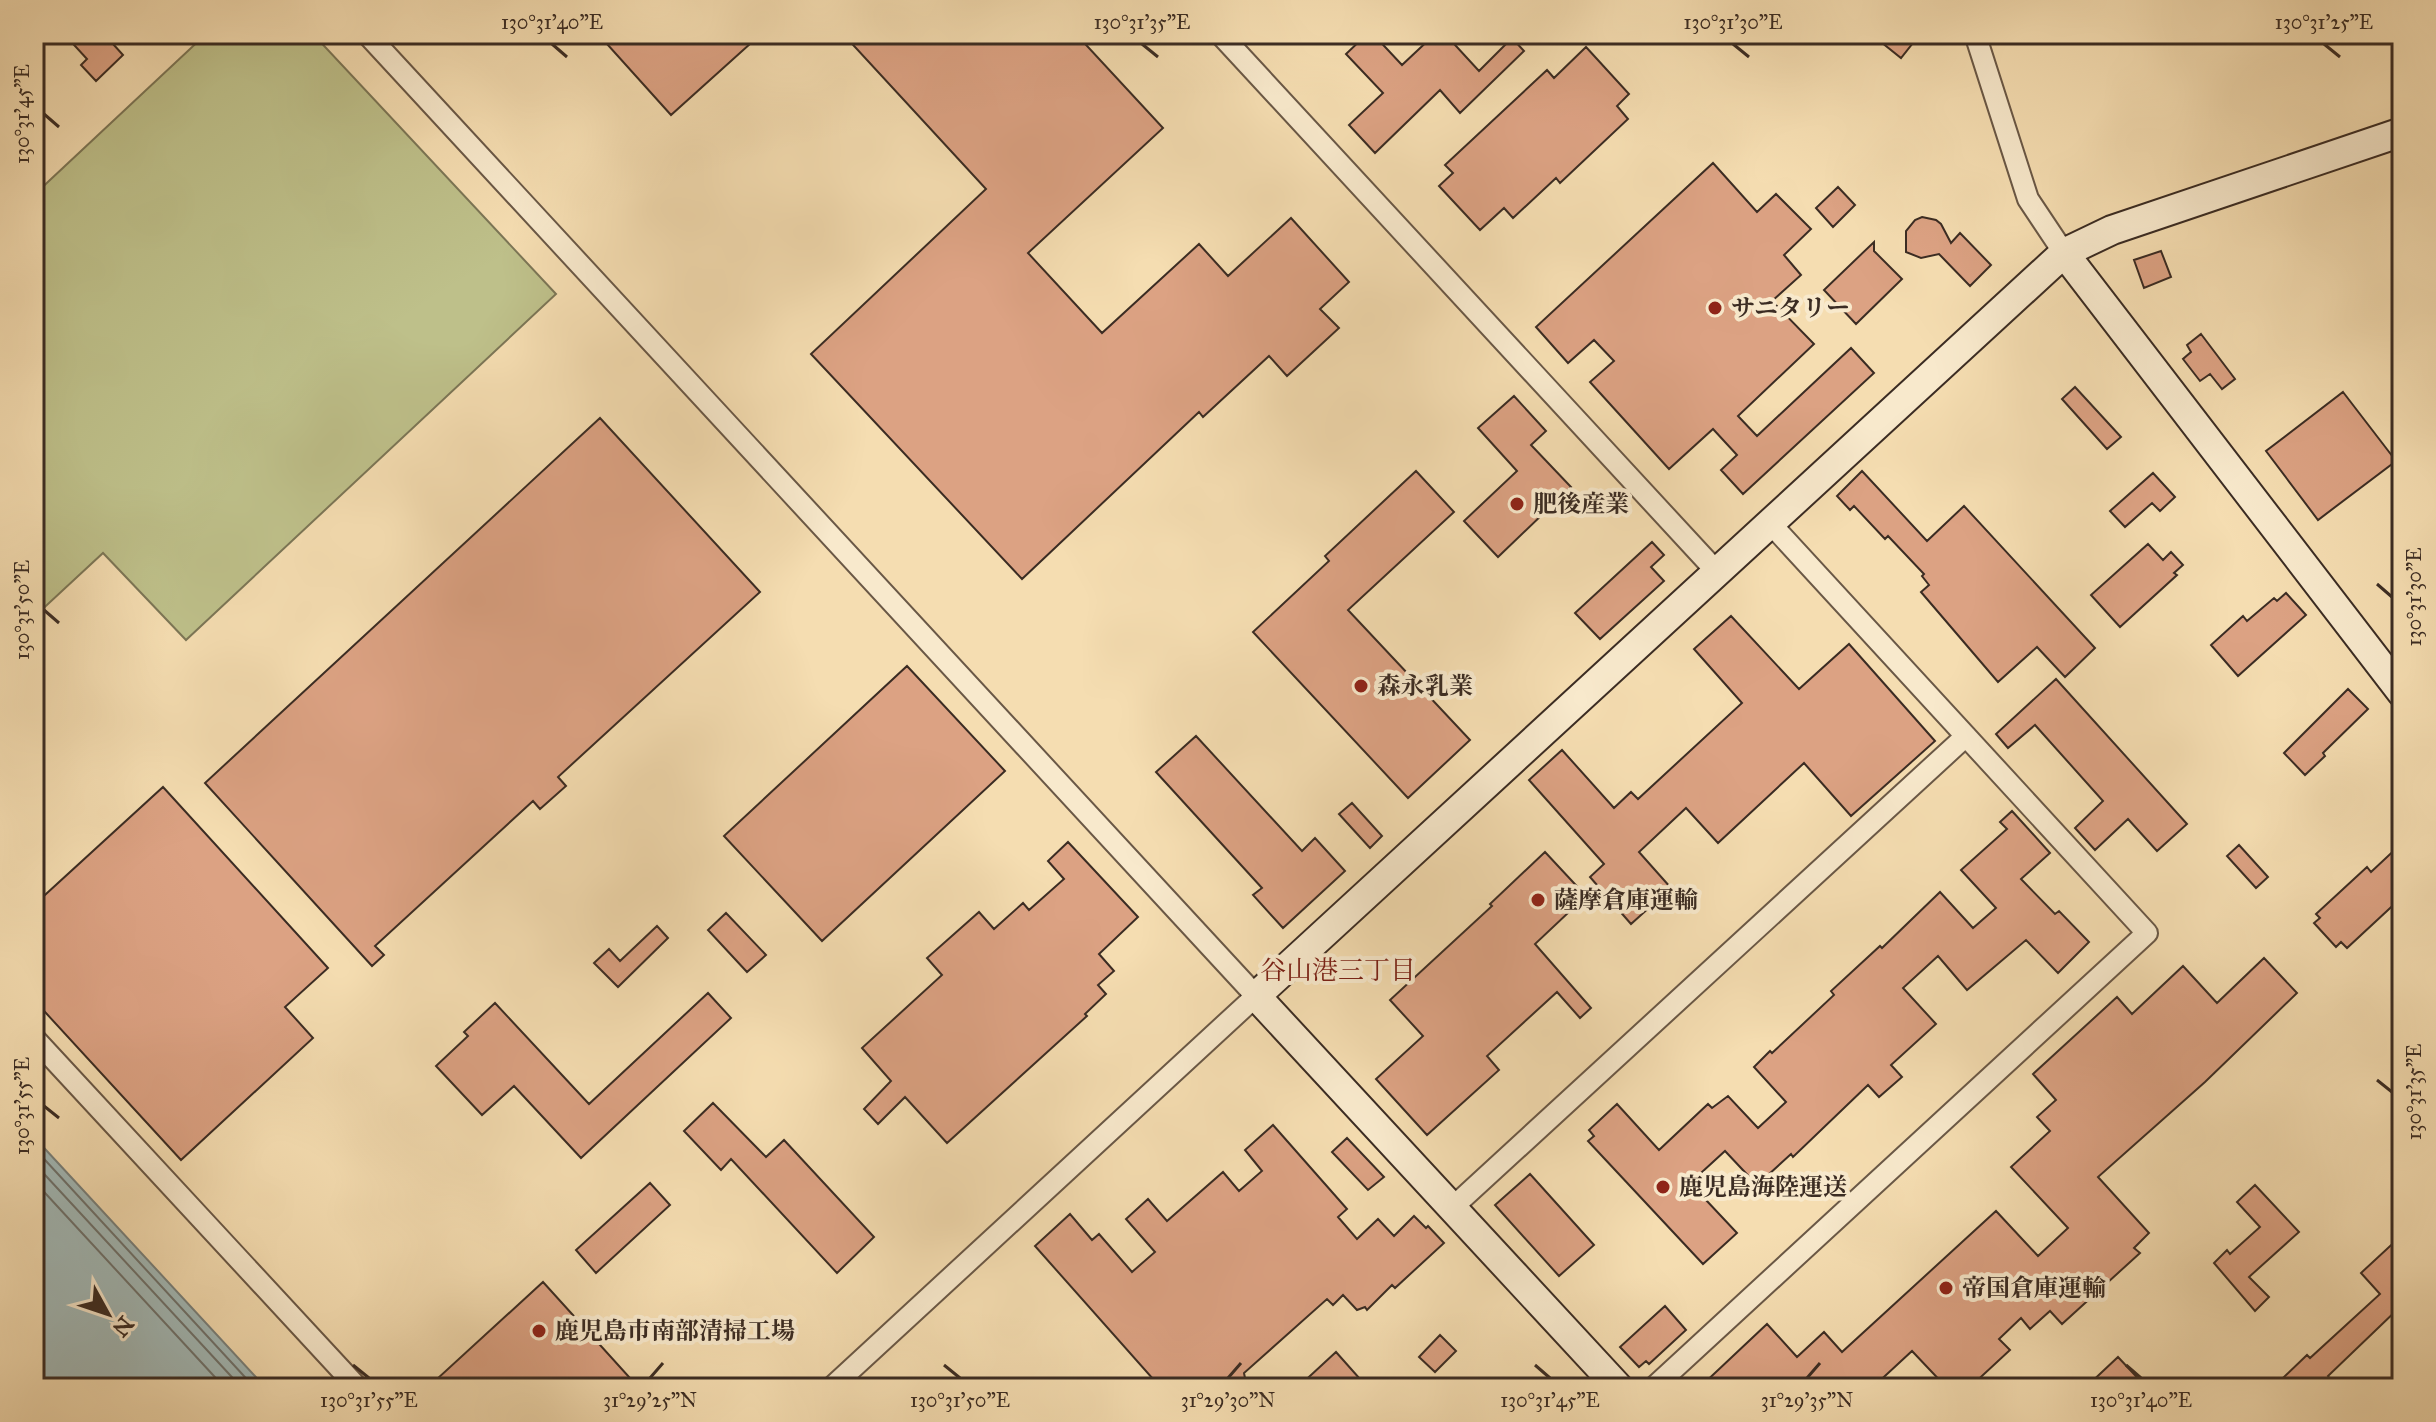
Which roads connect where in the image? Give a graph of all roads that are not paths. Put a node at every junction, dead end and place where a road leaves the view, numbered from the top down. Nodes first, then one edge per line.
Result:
1 (367, 34) edge
2 (1220, 34) edge
3 (1975, 34) edge
4 (2402, 132) edge
5 (2064, 253) junction
6 (1770, 523) junction
7 (1717, 572) junction
8 (2402, 693) edge
9 (1966, 736) junction
10 (1256, 996) junction
11 (34, 1038) edge
12 (1452, 1208) junction
13 (358, 1388) edge
14 (831, 1388) edge
15 (1619, 1388) edge
16 (1653, 1388) edge

1 - 10 street
2 - 7 street
3 - 5 street
4 - 5 street
5 - 6 street
5 - 8 street
6 - 7 street
6 - 9 street
7 - 10 street
9 - 12 street
9 - 16 street
10 - 12 street
10 - 14 street
11 - 13 street
12 - 15 street

